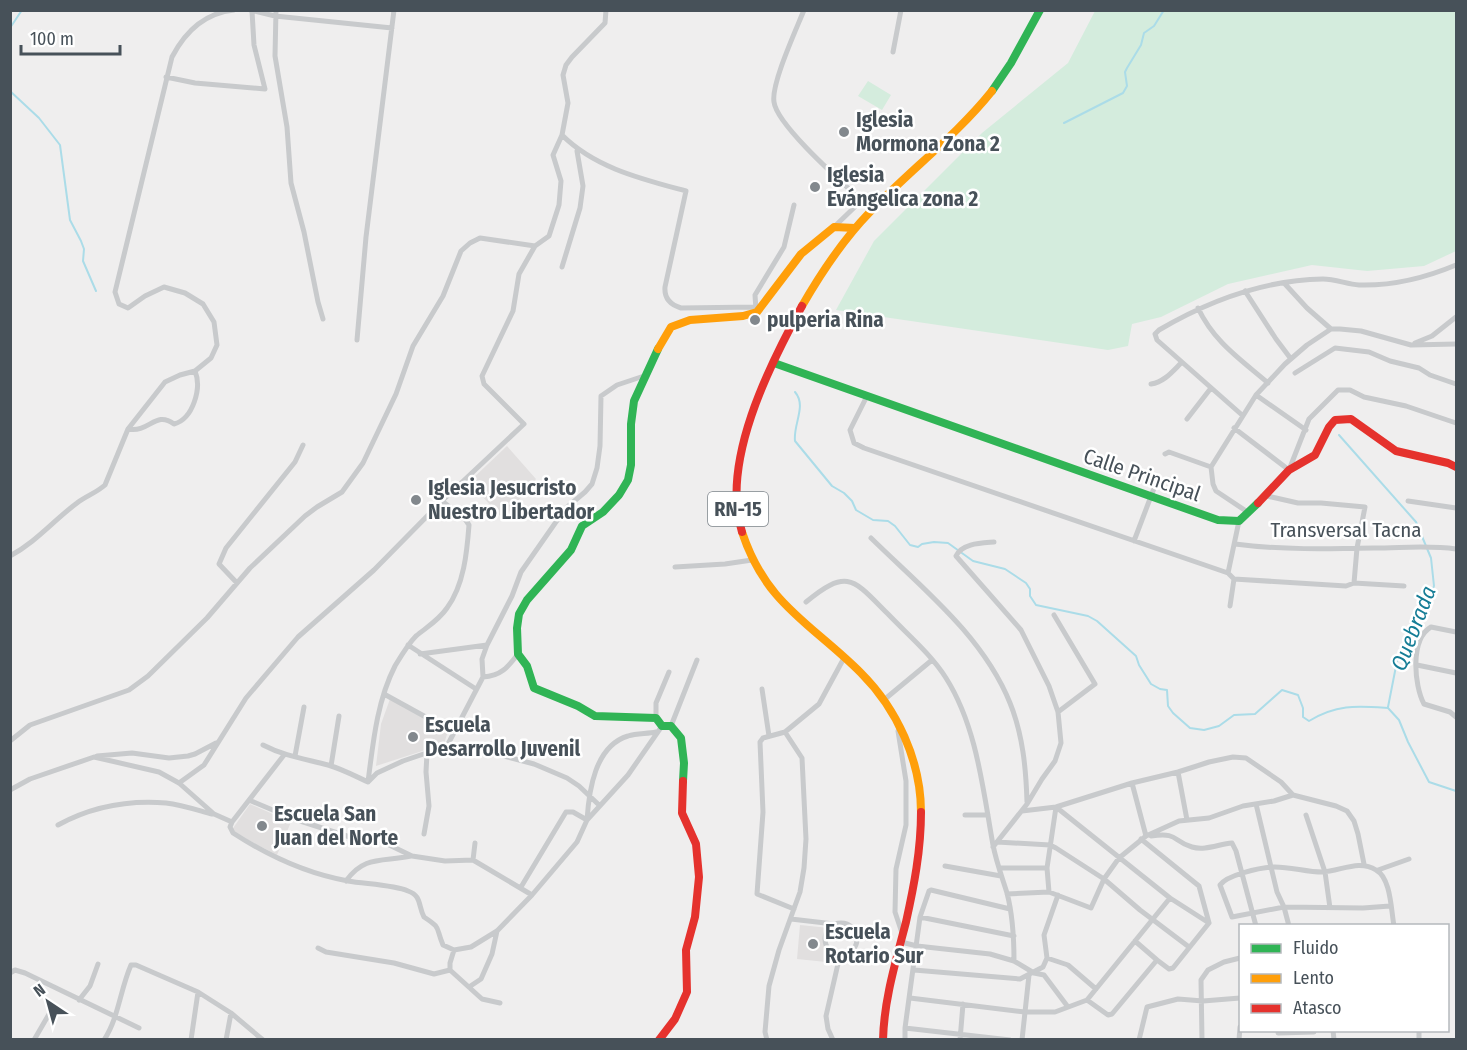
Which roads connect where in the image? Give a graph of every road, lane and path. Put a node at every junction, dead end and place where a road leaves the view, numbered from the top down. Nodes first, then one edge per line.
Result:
1 (234, 10) edge
2 (394, 10) edge
3 (606, 10) edge
4 (804, 10) edge
5 (901, 10) edge
6 (1040, 10) edge
7 (251, 11) edge
8 (275, 13) edge
9 (392, 28) junction
10 (893, 52) dead end
11 (166, 77) junction
12 (562, 135) junction
13 (577, 151) junction
14 (862, 200) junction
15 (794, 205) dead end
16 (873, 211) junction
17 (834, 227) junction
18 (855, 228) junction
19 (536, 246) junction
20 (1456, 265) edge
21 (562, 267) dead end
22 (1285, 284) junction
23 (1245, 291) junction
24 (756, 309) junction
25 (1198, 309) junction
26 (1456, 317) edge
27 (323, 319) dead end
28 (1331, 329) junction
29 (357, 340) dead end
30 (1456, 344) edge
31 (1412, 345) junction
32 (1291, 359) junction
33 (774, 363) junction
34 (1181, 363) junction
35 (195, 371) junction
36 (1295, 373) dead end
37 (648, 375) junction
38 (1268, 382) junction
39 (1151, 384) dead end
40 (1456, 384) edge
41 (1211, 388) junction
42 (1256, 395) junction
43 (867, 396) junction
44 (1242, 415) junction
45 (1187, 419) dead end
46 (1456, 423) edge
47 (128, 429) junction
48 (1234, 429) junction
49 (1306, 430) junction
50 (303, 445) dead end
51 (1165, 453) dead end
52 (1211, 467) junction
53 (1456, 467) edge
54 (1289, 470) junction
55 (1156, 483) dead end
56 (1267, 496) junction
57 (1152, 498) junction
58 (442, 501) junction
59 (1408, 501) dead end
60 (1456, 507) edge
61 (1249, 513) junction
62 (1239, 520) junction
63 (871, 538) dead end
64 (994, 542) dead end
65 (1134, 542) junction
66 (1235, 544) junction
67 (1357, 548) junction
68 (1456, 549) edge
69 (10, 556) edge
70 (752, 560) junction
71 (675, 567) dead end
72 (1228, 573) junction
73 (1234, 579) junction
74 (237, 583) junction
75 (1354, 584) junction
76 (1404, 586) dead end
77 (806, 602) dead end
78 (1230, 606) dead end
79 (1054, 615) dead end
80 (1456, 632) edge
81 (408, 645) junction
82 (486, 645) junction
83 (420, 654) junction
84 (519, 654) junction
85 (844, 658) junction
86 (697, 660) dead end
87 (932, 660) junction
88 (1417, 664) junction
89 (669, 672) dead end
90 (1456, 673) edge
91 (483, 677) junction
92 (476, 688) junction
93 (762, 688) dead end
94 (384, 694) junction
95 (885, 699) junction
96 (304, 707) dead end
97 (1058, 712) junction
98 (339, 716) dead end
99 (1456, 717) edge
100 (656, 718) junction
101 (897, 723) junction
102 (671, 726) junction
103 (659, 729) junction
104 (453, 732) junction
105 (785, 732) junction
106 (769, 736) junction
107 (10, 741) edge
108 (217, 742) junction
109 (264, 744) dead end
110 (447, 746) junction
111 (427, 753) junction
112 (284, 755) junction
113 (295, 756) junction
114 (94, 757) junction
115 (331, 766) junction
116 (1178, 772) junction
117 (368, 782) junction
118 (179, 783) junction
119 (1132, 783) junction
120 (10, 790) edge
121 (1293, 795) junction
122 (589, 796) junction
123 (249, 800) junction
124 (1028, 804) junction
125 (1256, 804) junction
126 (599, 805) junction
127 (1056, 807) junction
128 (1022, 811) junction
129 (214, 814) junction
130 (964, 815) dead end
131 (988, 815) junction
132 (1306, 815) dead end
133 (587, 820) junction
134 (1187, 820) junction
135 (232, 822) junction
136 (58, 825) dead end
137 (424, 834) dead end
138 (1144, 838) junction
139 (475, 843) dead end
140 (995, 844) junction
141 (1050, 845) junction
142 (412, 856) junction
143 (1119, 858) junction
144 (473, 860) junction
145 (1409, 860) dead end
146 (1364, 864) junction
147 (945, 866) dead end
148 (1273, 867) junction
149 (1000, 868) junction
150 (1047, 868) junction
151 (1378, 870) junction
152 (1325, 872) junction
153 (1242, 873) junction
154 (1001, 876) junction
155 (1104, 879) junction
156 (346, 881) junction
157 (521, 887) junction
158 (1049, 892) junction
159 (1007, 894) junction
160 (532, 895) junction
161 (1058, 895) junction
162 (1170, 898) junction
163 (1390, 906) junction
164 (1284, 907) junction
165 (1330, 908) junction
166 (794, 909) junction
167 (1010, 909) junction
168 (1253, 911) junction
169 (920, 917) junction
170 (791, 919) junction
171 (1152, 919) junction
172 (1209, 923) junction
173 (835, 924) junction
174 (1256, 924) edge
175 (1288, 924) edge
176 (1394, 924) edge
177 (496, 931) junction
178 (1014, 936) junction
179 (902, 938) junction
180 (1135, 941) junction
181 (917, 946) junction
182 (1189, 946) junction
183 (318, 948) dead end
184 (454, 950) junction
185 (840, 955) junction
186 (1047, 958) junction
187 (1239, 958) edge
188 (1157, 960) junction
189 (1014, 961) junction
190 (98, 964) dead end
191 (450, 970) junction
192 (914, 970) junction
193 (10, 972) edge
194 (1031, 974) junction
195 (469, 987) junction
196 (1096, 989) junction
197 (198, 992) junction
198 (910, 998) junction
199 (1239, 998) edge
200 (79, 1000) junction
201 (1087, 1000) junction
202 (1203, 1001) junction
203 (500, 1003) dead end
204 (963, 1005) junction
205 (1068, 1007) junction
206 (52, 1009) dead end
207 (1025, 1012) junction
208 (231, 1013) junction
209 (116, 1018) junction
210 (140, 1028) dead end
211 (905, 1028) junction
212 (1314, 1032) edge
213 (1278, 1034) edge
214 (961, 1037) edge
215 (260, 1038) edge
216 (34, 1040) edge
217 (104, 1040) edge
218 (191, 1040) edge
219 (226, 1040) edge
220 (659, 1040) edge
221 (767, 1040) edge
222 (833, 1040) edge
223 (883, 1040) edge
224 (905, 1040) edge
225 (1010, 1040) edge
226 (1022, 1040) edge
227 (1138, 1040) edge
228 (1202, 1040) edge

1 - 11 street
2 - 9 street
3 - 12 street
4 - 14 street
5 - 10 street
6 - 16 street, RN-15
7 - 8 street
7 - 11 street
8 - 9 street
8 - 27 street
9 - 29 street
11 - 35 street
12 - 13 street
12 - 19 street
13 - 21 street
13 - 24 street
14 - 16 street
14 - 17 street
15 - 24 street
16 - 18 street, RN-15
17 - 18 street
17 - 24 street
18 - 33 street, RN-15
19 - 58 street
19 - 74 street
20 - 22 street
22 - 23 street
22 - 28 street
23 - 25 street
23 - 32 street
24 - 37 street
25 - 34 street
25 - 38 street
26 - 31 street
28 - 31 street
28 - 32 street
30 - 31 street
32 - 38 street
33 - 43 street, Calle Principal
33 - 70 street, RN-15
34 - 39 street
34 - 41 street
35 - 47 street
35 - 47 street
36 - 40 street
37 - 82 street
37 - 84 street
38 - 42 street
41 - 44 street
41 - 45 street
42 - 44 street
42 - 49 street
43 - 57 street, Calle Principal
43 - 65 street
44 - 48 street
46 - 49 street
47 - 69 street
48 - 52 street
48 - 54 street
49 - 54 street
50 - 74 street
51 - 52 street
52 - 61 street
53 - 54 street
54 - 56 street
55 - 57 street
56 - 61 street
56 - 67 street
57 - 62 street, Calle Principal
57 - 65 street
58 - 81 street
58 - 108 street
59 - 60 street
61 - 62 street
62 - 66 street
63 - 124 street
64 - 97 street
65 - 72 street
66 - 67 street, Transversal Tacna
66 - 72 street
67 - 68 street, Transversal Tacna
67 - 75 street
70 - 71 street
70 - 85 street, RN-15
72 - 73 street
73 - 75 street
73 - 78 street
74 - 107 street
75 - 76 street
77 - 87 street
79 - 97 street
80 - 88 street
81 - 83 street
81 - 94 street
82 - 83 street
82 - 91 street
83 - 92 street
84 - 91 street
84 - 100 street
85 - 95 street, RN-15
85 - 105 street
86 - 102 street
87 - 95 street
87 - 131 street
88 - 90 street
88 - 99 street
89 - 100 street
91 - 92 street
92 - 104 street
93 - 106 street
94 - 104 street
94 - 117 street
95 - 101 street, RN-15
96 - 113 street
97 - 124 street
98 - 115 street
100 - 103 street
101 - 179 street
101 - 179 street, RN-15
102 - 103 street
102 - 220 street
103 - 122 street
103 - 126 street
104 - 110 street
105 - 106 street
105 - 166 street
106 - 166 street
108 - 114 street
108 - 118 street
109 - 112 street
110 - 111 street
110 - 122 street
111 - 117 street
111 - 137 street
112 - 113 street
112 - 123 street
113 - 115 street
114 - 118 street
114 - 120 street
115 - 117 street
116 - 119 street
116 - 121 street
116 - 134 street
118 - 129 street
119 - 127 street
119 - 138 street
121 - 125 street
121 - 146 street
122 - 126 street
122 - 133 street
123 - 135 street
123 - 142 street
124 - 128 street
125 - 134 street
125 - 148 street
126 - 133 street
127 - 128 street
127 - 141 street
127 - 143 street
128 - 140 street
129 - 135 street
129 - 136 street
130 - 131 street
131 - 140 street
132 - 152 street
133 - 157 street
133 - 160 street
134 - 138 street
135 - 156 street
138 - 143 street
138 - 153 street
138 - 172 street
139 - 144 street
140 - 141 street
140 - 149 street
141 - 150 street
141 - 155 street
142 - 144 street
142 - 156 street
143 - 155 street
143 - 162 street
144 - 157 street
145 - 151 street
146 - 151 street
146 - 152 street
147 - 154 street
148 - 152 street
148 - 153 street
148 - 164 street
149 - 150 street
149 - 154 street
150 - 158 street
151 - 163 street
152 - 165 street
153 - 168 street
153 - 168 street
154 - 159 street
155 - 161 street
155 - 171 street
156 - 184 street
157 - 160 street
158 - 159 street
158 - 161 street
159 - 167 street
160 - 177 street
161 - 186 street
162 - 171 street
162 - 172 street
163 - 165 street
163 - 176 street
164 - 165 street
164 - 168 street
164 - 175 street
166 - 170 street
167 - 169 street
167 - 178 street
168 - 174 street
169 - 178 street
169 - 181 street
170 - 173 street
170 - 221 street
171 - 180 street
171 - 182 street
172 - 182 street
173 - 185 street
173 - 185 street
177 - 184 street
177 - 195 street
178 - 189 street
179 - 181 street
179 - 223 street, RN-15
180 - 188 street
180 - 196 street
181 - 189 street
181 - 192 street
182 - 188 street
183 - 191 street
184 - 191 street
185 - 222 street
186 - 194 street
186 - 196 street
187 - 202 street
188 - 201 street
189 - 194 street
190 - 200 street
191 - 195 street
192 - 194 street
192 - 198 street
193 - 200 street
194 - 205 street
194 - 207 street
195 - 203 street
196 - 201 street
197 - 208 street
197 - 209 street
197 - 218 street
198 - 204 street
198 - 211 street
199 - 202 street
200 - 209 street
201 - 205 street
202 - 227 street
202 - 228 street
204 - 207 street
204 - 214 street
205 - 207 street
206 - 216 street
207 - 226 street
208 - 215 street
208 - 219 street
209 - 210 street
209 - 217 street
211 - 214 street
211 - 224 street
212 - 213 street
214 - 225 street

